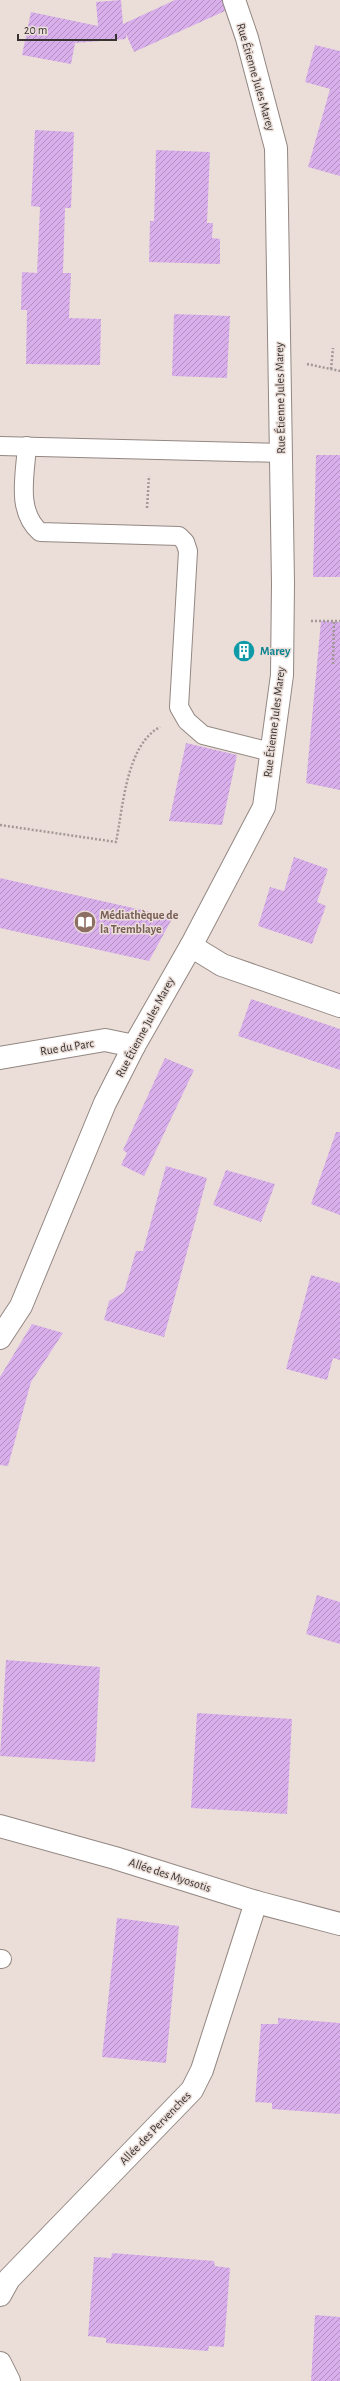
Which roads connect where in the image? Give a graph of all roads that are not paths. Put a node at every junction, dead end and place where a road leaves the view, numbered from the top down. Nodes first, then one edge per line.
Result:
1 (234, 0) edge
2 (0, 446) edge
3 (27, 446) junction
4 (281, 453) junction
5 (271, 752) junction
6 (191, 946) junction
7 (340, 1006) edge
8 (134, 1046) junction
9 (0, 1058) edge
10 (0, 1338) edge
11 (0, 1826) edge
12 (256, 1902) junction
13 (340, 1924) edge
14 (0, 2295) edge
15 (0, 2363) edge
16 (8, 2381) edge

1 - 4 street, Rue Étienne Jules Marey
2 - 3 lane
3 - 4 lane
3 - 5 lane
4 - 5 street, Rue Étienne Jules Marey
5 - 6 street, Rue Étienne Jules Marey
6 - 7 street
6 - 8 street, Rue Étienne Jules Marey
8 - 9 street, Rue du Parc
8 - 10 street, Rue Étienne Jules Marey
11 - 12 street, Allée des Myosotis
12 - 13 street, Allée des Myosotis
12 - 14 street, Allée des Pervenches
15 - 16 street

